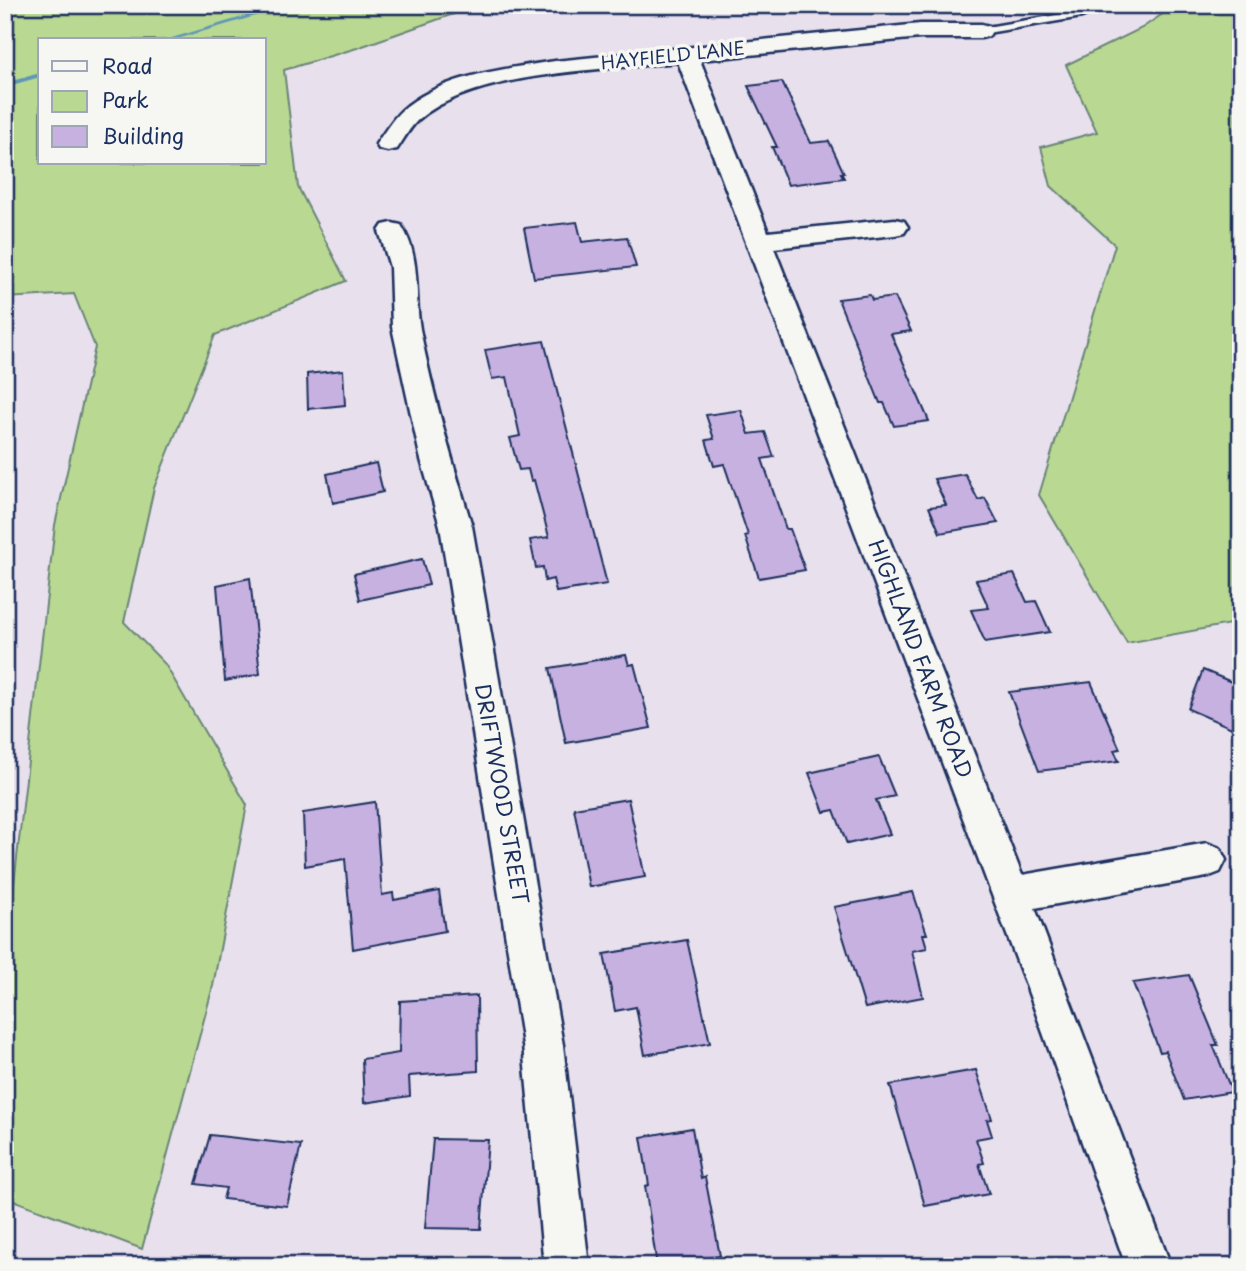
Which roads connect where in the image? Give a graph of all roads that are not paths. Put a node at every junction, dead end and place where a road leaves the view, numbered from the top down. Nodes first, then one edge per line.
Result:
1 (1106, 5) edge
2 (981, 31) joint
3 (687, 55) junction
4 (388, 144) dead end
5 (895, 227) dead end
6 (392, 232) dead end
7 (758, 241) junction
8 (1207, 860) dead end
9 (1011, 895) junction
10 (567, 1266) edge
11 (1149, 1266) edge

1 - 2 lane
2 - 3 street, HAYFIELD LANE
3 - 4 street, HAYFIELD LANE
3 - 7 street, HIGHLAND FARM ROAD
5 - 7 street
6 - 10 street, DRIFTWOOD STREET
7 - 9 street, HIGHLAND FARM ROAD
8 - 9 street
9 - 11 street, HIGHLAND FARM ROAD

